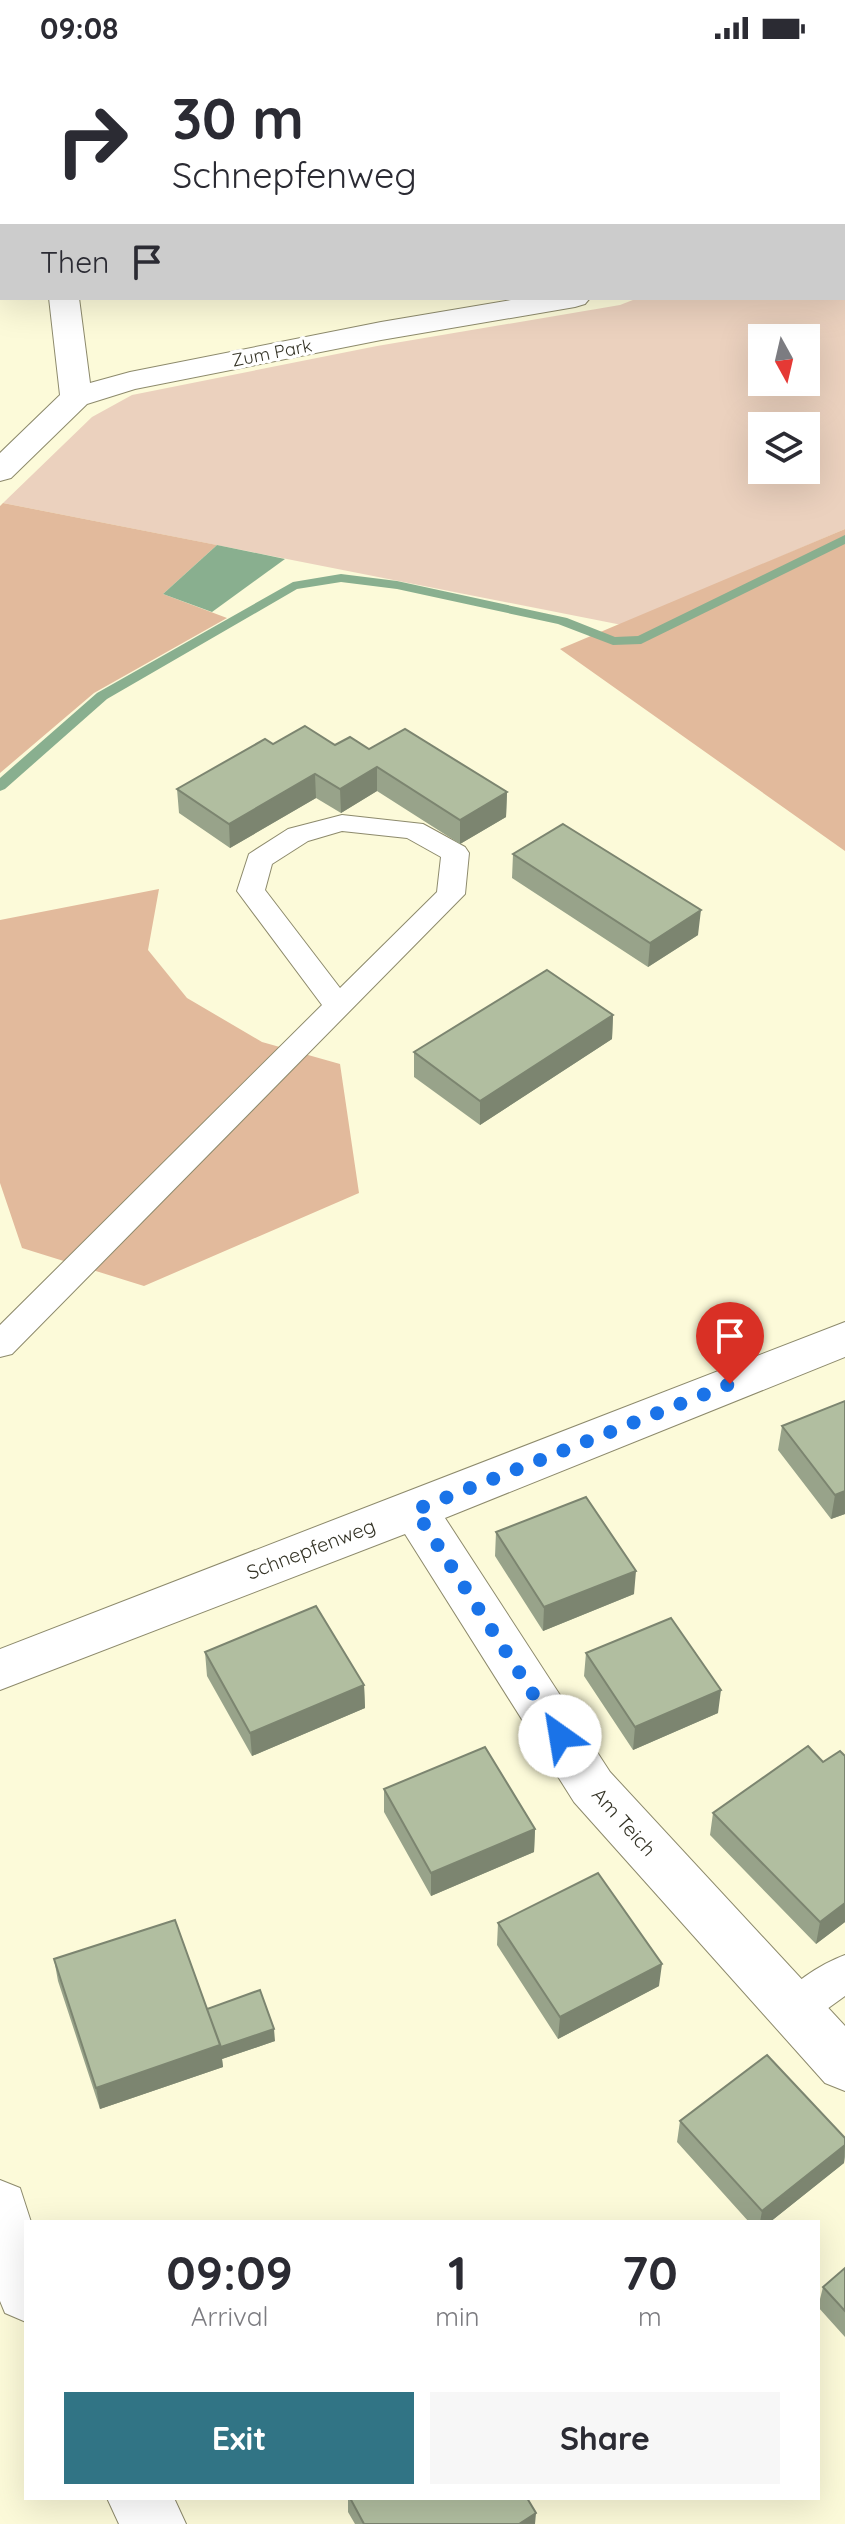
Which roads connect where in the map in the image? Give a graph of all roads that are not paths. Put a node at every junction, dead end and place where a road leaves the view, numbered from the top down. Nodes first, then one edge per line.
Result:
1 (64, 300) edge
2 (563, 300) edge
3 (76, 397) junction
4 (0, 471) edge
5 (339, 1007) junction
6 (845, 1339) edge
7 (0, 1345) edge
8 (415, 1510) junction
9 (0, 1670) edge
10 (845, 1973) edge
11 (795, 2009) junction
12 (845, 2065) edge
13 (0, 2207) edge
14 (24, 2288) edge
15 (139, 2500) edge
16 (155, 2524) edge

1 - 3 street
2 - 3 street, Zum Park
3 - 4 street, Zum Park
5 - 5 lane
5 - 7 lane
6 - 8 street, Schnepfenweg
8 - 9 street, Schnepfenweg
8 - 11 street, Am Teich
10 - 11 lane
11 - 12 street, Am Teich
13 - 14 street
15 - 16 street

